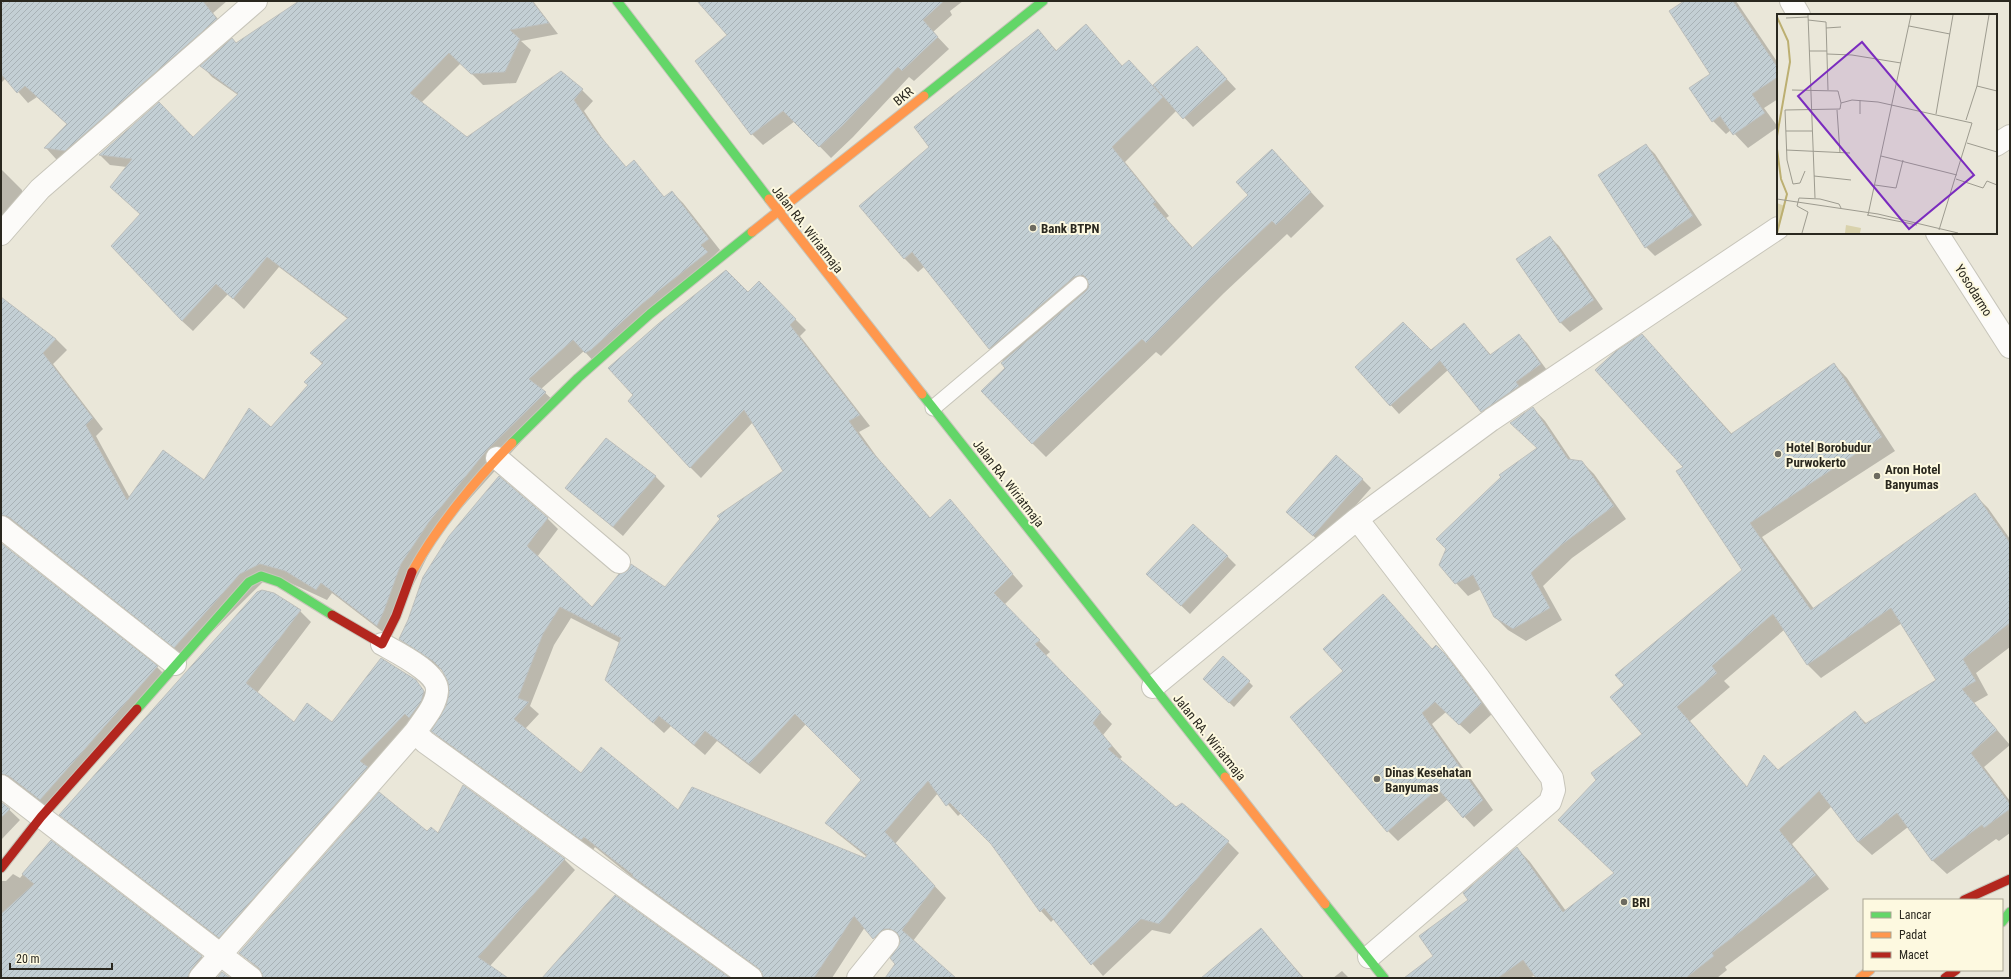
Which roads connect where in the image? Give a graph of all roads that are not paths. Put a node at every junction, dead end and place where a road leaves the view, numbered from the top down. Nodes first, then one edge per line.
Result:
1 (256, 1) edge
2 (617, 1) edge
3 (1043, 1) edge
4 (1790, 1) edge
5 (1798, 14) edge
6 (2010, 136) edge
7 (1997, 144) edge
8 (779, 212) junction
9 (1777, 229) edge
10 (1, 234) edge
11 (1938, 234) edge
12 (1080, 284) dead end
13 (2010, 347) edge
14 (933, 408) junction
15 (497, 458) junction
16 (1357, 519) junction
17 (1, 527) edge
18 (620, 562) dead end
19 (382, 644) junction
20 (175, 664) junction
21 (1153, 687) junction
22 (415, 732) junction
23 (1, 786) edge
24 (41, 817) junction
25 (1, 868) edge
26 (2006, 880) edge
27 (2010, 889) edge
28 (1966, 899) edge
29 (2010, 912) edge
30 (2003, 921) edge
31 (888, 941) dead end
32 (221, 954) junction
33 (1369, 958) junction
34 (1869, 971) edge
35 (1955, 971) edge
36 (200, 978) edge
37 (251, 978) edge
38 (751, 978) edge
39 (858, 978) edge
40 (1384, 978) edge
41 (1860, 978) edge
42 (1945, 978) edge

1 - 10 street
2 - 8 street, Jalan RA. Wiriatmaja
3 - 8 street, BKR
4 - 5 street
6 - 7 street
8 - 14 street, Jalan RA. Wiriatmaja
8 - 15 street, BKR
9 - 16 street
11 - 13 street, Yosodarmo
12 - 14 lane
14 - 21 street, Jalan RA. Wiriatmaja
15 - 18 street
15 - 19 street, BKR
16 - 21 street
16 - 33 street
17 - 20 street
19 - 20 street
19 - 22 street
20 - 24 street
21 - 33 street, Jalan RA. Wiriatmaja
22 - 32 street
22 - 38 street
23 - 24 street
24 - 25 street
24 - 32 street
26 - 27 street
26 - 28 street
29 - 30 street
31 - 39 street
32 - 36 street
32 - 37 street
33 - 40 street, Jalan RA. Wiriatmaja
34 - 41 street
35 - 42 street

